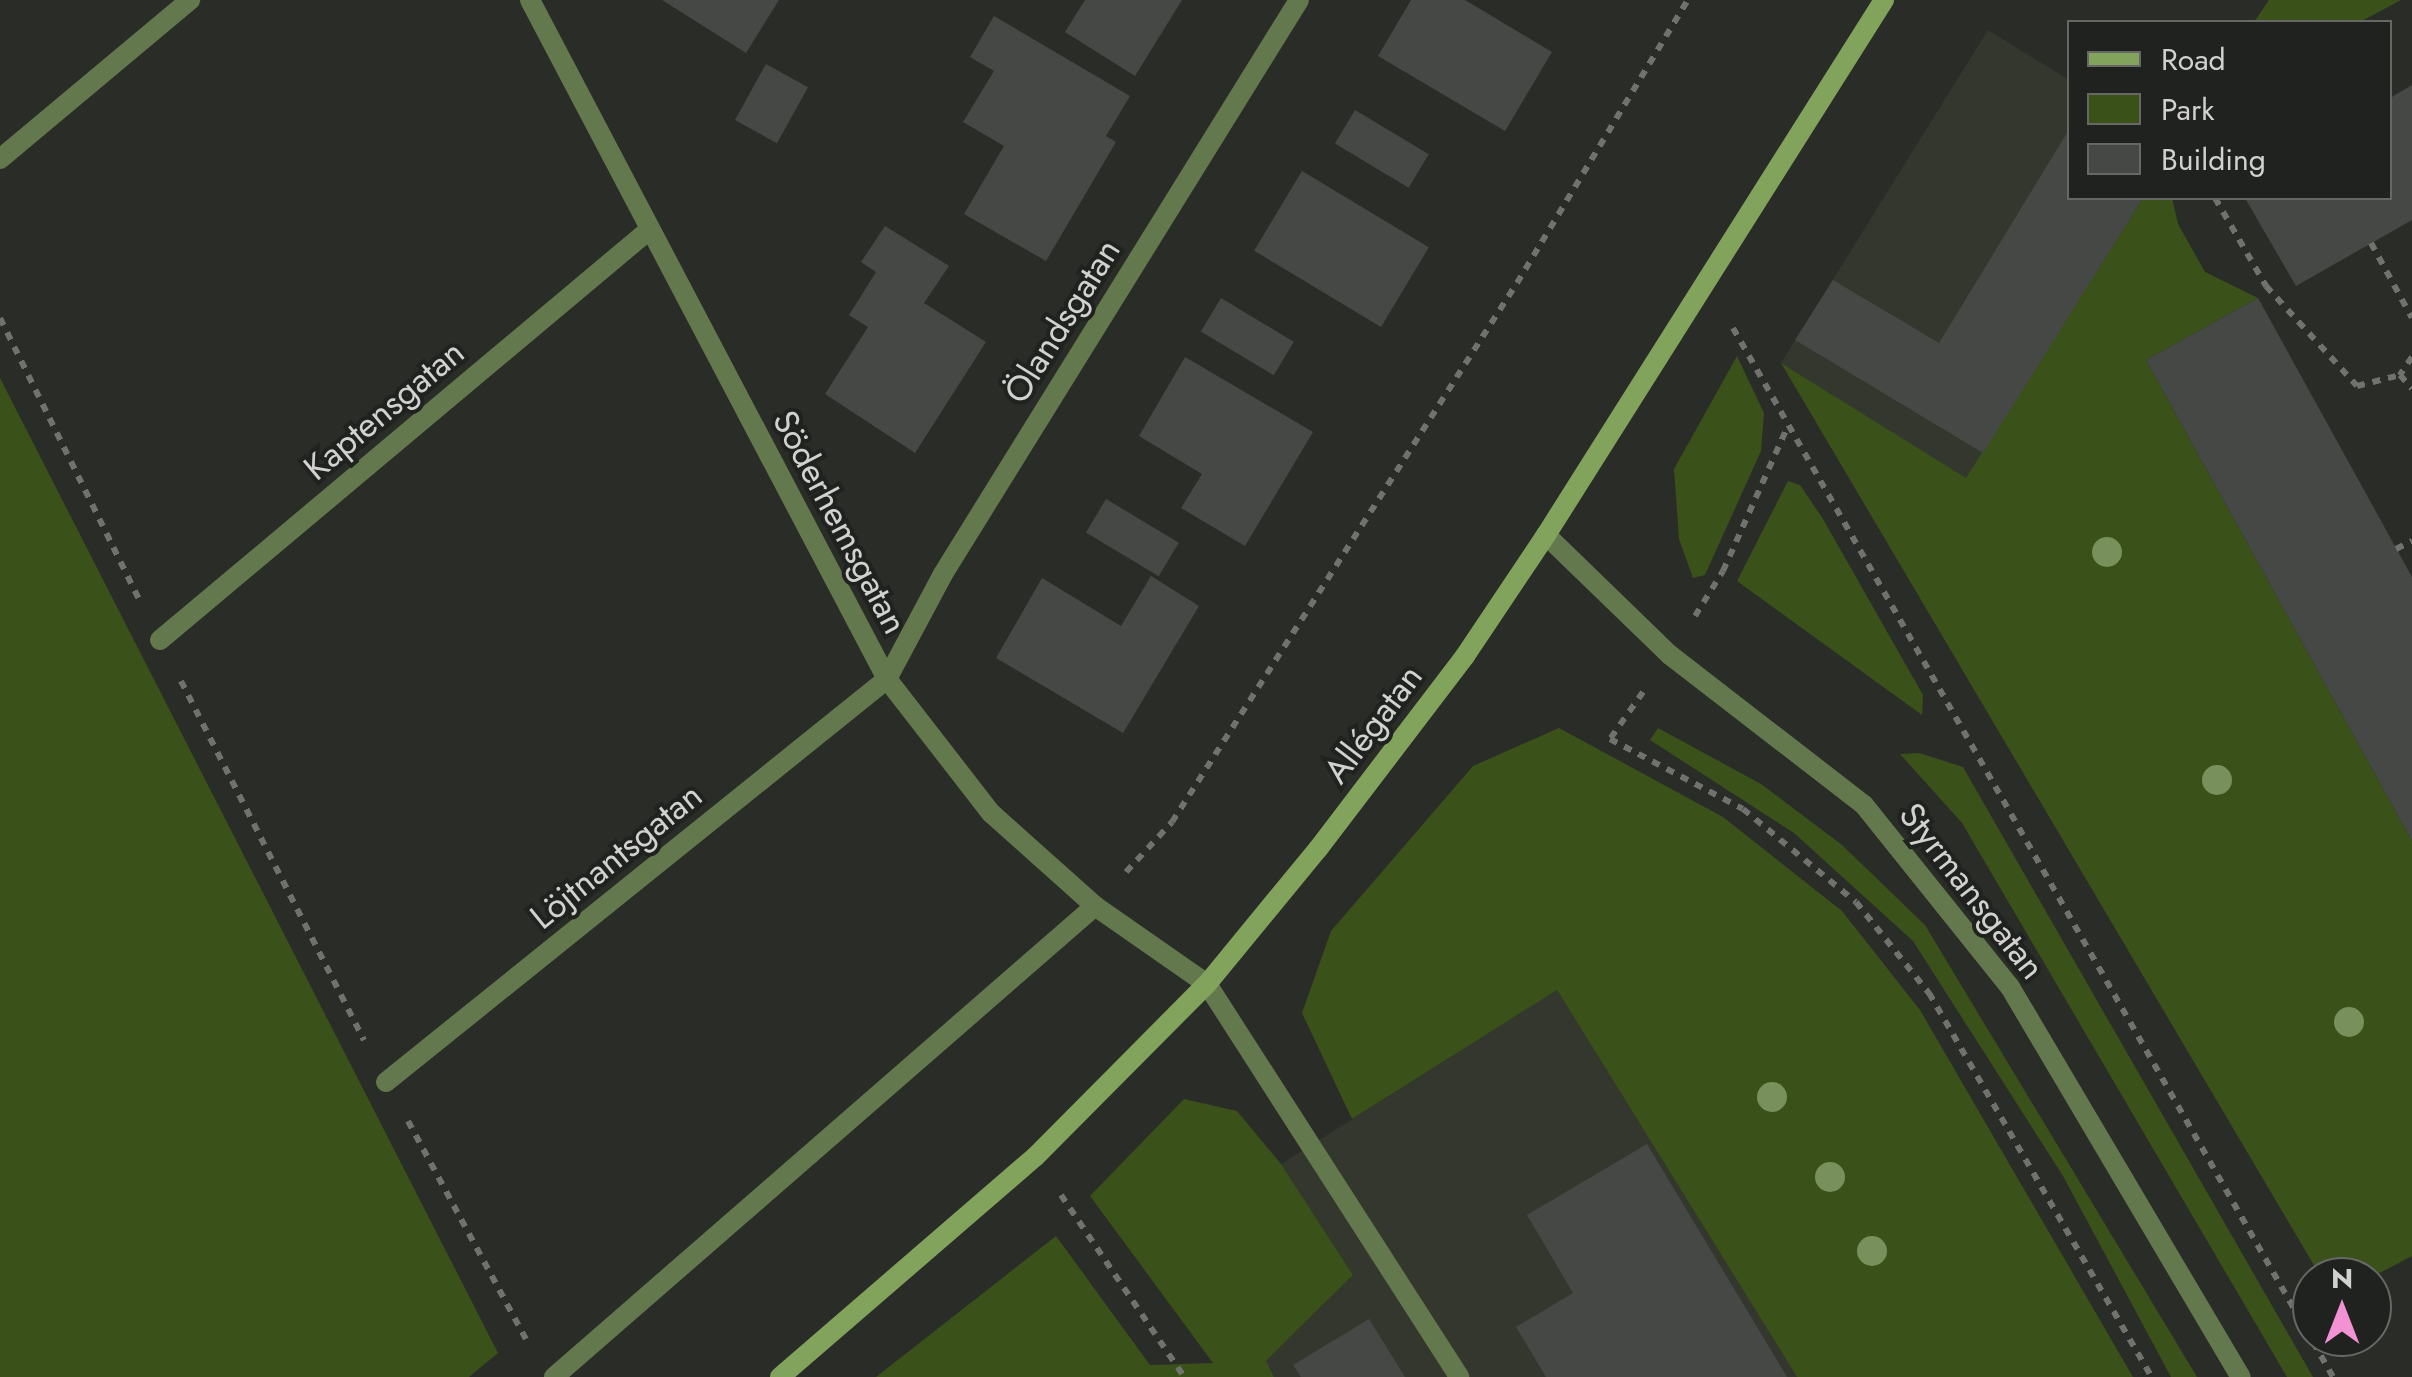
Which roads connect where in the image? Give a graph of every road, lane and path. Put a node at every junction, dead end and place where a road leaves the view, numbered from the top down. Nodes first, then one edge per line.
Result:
1 (190, 0) edge
2 (530, 0) edge
3 (1299, 0) edge
4 (1688, 0) edge
5 (1884, 0) edge
6 (0, 159) edge
7 (2216, 200) edge
8 (649, 230) junction
9 (2371, 244) dead end
10 (1708, 280) junction
11 (0, 318) edge
12 (2412, 318) edge
13 (2412, 357) edge
14 (2400, 375) junction
15 (2412, 389) edge
16 (1787, 429) junction
17 (1546, 534) junction
18 (2412, 542) edge
19 (2396, 549) dead end
20 (160, 640) junction
21 (1670, 654) junction
22 (887, 680) junction
23 (1095, 906) junction
24 (1207, 984) junction
25 (386, 1082) junction
26 (1035, 1157) junction
27 (532, 1350) dead end
28 (554, 1377) edge
29 (780, 1377) edge
30 (1184, 1377) edge
31 (1459, 1377) edge
32 (2152, 1377) edge
33 (2241, 1377) edge
34 (2333, 1377) edge

1 - 6 street
2 - 8 street, Söderhemsgatan
3 - 22 street, Ölandsgatan
4 - 23 path
5 - 10 street, Allégatan
7 - 14 path
8 - 20 street, Kaptensgatan
8 - 22 street, Söderhemsgatan
9 - 12 path
10 - 16 path
10 - 17 street, Allégatan
11 - 20 path
13 - 14 path
14 - 15 path
16 - 21 path
16 - 34 path
17 - 21 street, Styrmansgatan
17 - 24 street, Allégatan
18 - 19 path
20 - 25 path
21 - 32 path
21 - 33 street, Styrmansgatan
22 - 23 street, Söderhemsgatan
22 - 25 street, Löjtnantsgatan
23 - 24 street, Söderhemsgatan
23 - 28 street
24 - 26 street, Allégatan
24 - 31 street
25 - 27 path
26 - 29 street, Allégatan
26 - 30 path

